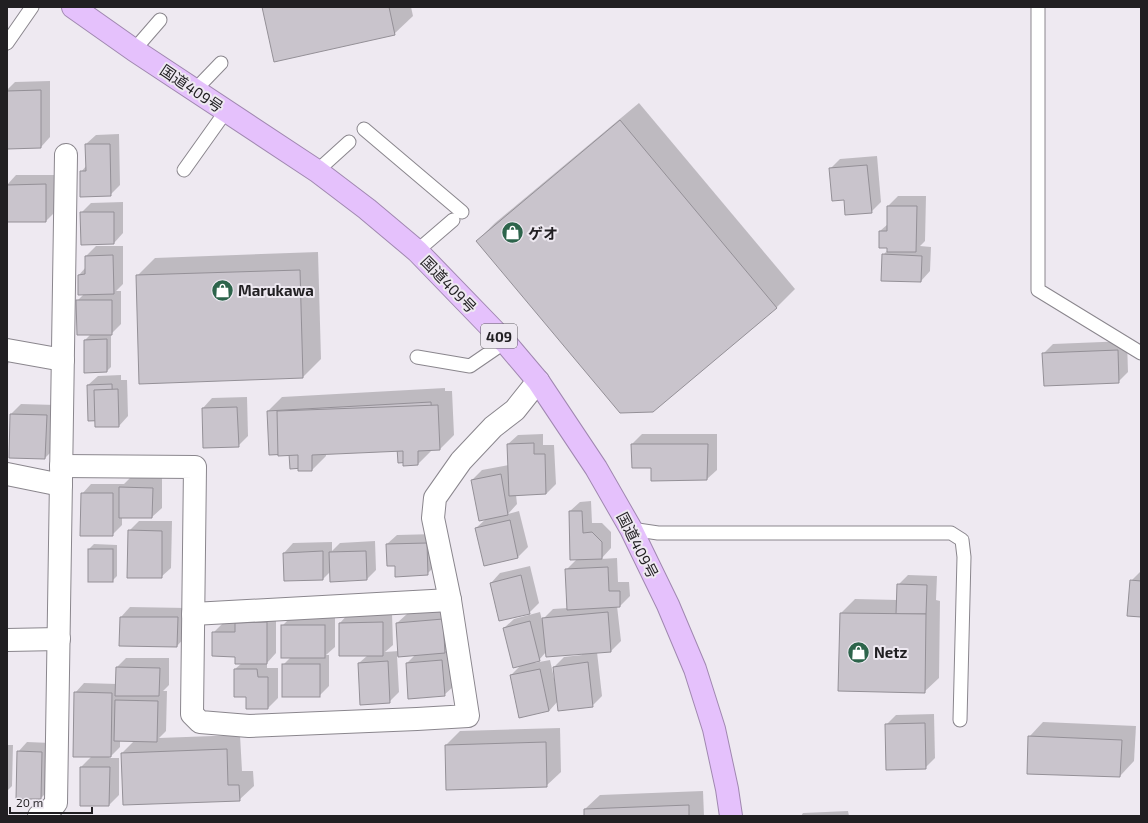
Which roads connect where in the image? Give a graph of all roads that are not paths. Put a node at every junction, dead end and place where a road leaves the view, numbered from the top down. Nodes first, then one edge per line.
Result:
1 (32, 7) edge
2 (73, 7) edge
3 (1038, 7) edge
4 (160, 20) dead end
5 (7, 44) edge
6 (134, 50) junction
7 (221, 63) dead end
8 (195, 90) junction
9 (226, 110) junction
10 (364, 129) dead end
11 (349, 142) dead end
12 (66, 155) dead end
13 (184, 170) dead end
14 (317, 171) junction
15 (417, 251) junction
16 (505, 342) junction
17 (7, 350) edge
18 (1141, 353) edge
19 (418, 357) dead end
20 (63, 360) junction
21 (538, 381) junction
22 (7, 474) edge
23 (61, 475) junction
24 (631, 529) junction
25 (450, 600) junction
26 (193, 614) junction
27 (59, 639) junction
28 (7, 640) edge
29 (960, 720) dead end
30 (39, 816) edge
31 (730, 816) edge

1 - 5 lane
2 - 6 highway, 国道409号 / 409
3 - 18 lane
4 - 6 lane
6 - 8 highway, 国道409号 / 409
7 - 8 lane
8 - 9 highway, 国道409号 / 409
9 - 13 lane
9 - 14 highway, 国道409号 / 409
10 - 15 lane
11 - 14 lane
12 - 20 street
14 - 15 highway, 国道409号 / 409
15 - 16 highway, 国道409号 / 409
16 - 19 lane
16 - 21 highway, 国道409号 / 409
17 - 20 street
20 - 23 street
21 - 24 highway, 国道409号 / 409
21 - 25 street
22 - 23 street
23 - 26 street
23 - 27 street
24 - 29 lane
24 - 31 highway, 国道409号 / 409
25 - 26 street
25 - 26 street
27 - 28 street
27 - 30 street

